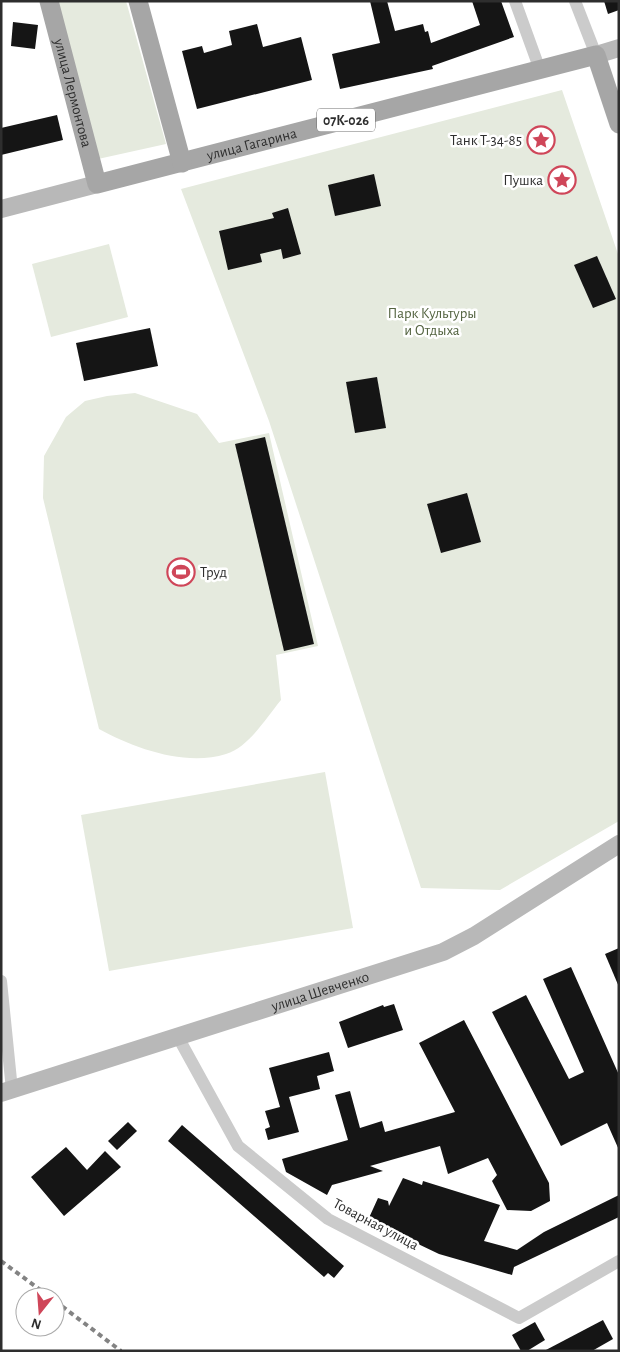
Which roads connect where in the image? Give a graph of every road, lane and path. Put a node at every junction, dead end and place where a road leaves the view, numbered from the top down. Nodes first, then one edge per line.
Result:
1 (49, 1) edge
2 (138, 1) edge
3 (515, 1) edge
4 (575, 1) edge
5 (619, 48) edge
6 (596, 55) junction
7 (540, 70) junction
8 (619, 124) edge
9 (182, 162) junction
10 (97, 184) junction
11 (1, 210) edge
12 (619, 844) edge
13 (1, 981) edge
14 (178, 1037) junction
15 (6, 1092) edge
16 (619, 1260) edge

1 - 10 main road, улица Лермонтова
2 - 9 main road
3 - 7 street
4 - 6 street
5 - 6 street, улица Гагарина
6 - 7 main road, улица Гагарина / 07К-026
6 - 8 main road
7 - 9 main road, улица Гагарина / 07К-026
9 - 10 main road, улица Гагарина / 07К-026
10 - 11 street, улица Гагарина
12 - 14 street, улица Шевченко
13 - 15 street
14 - 15 street, улица Шевченко
14 - 16 street, Товарная улица

